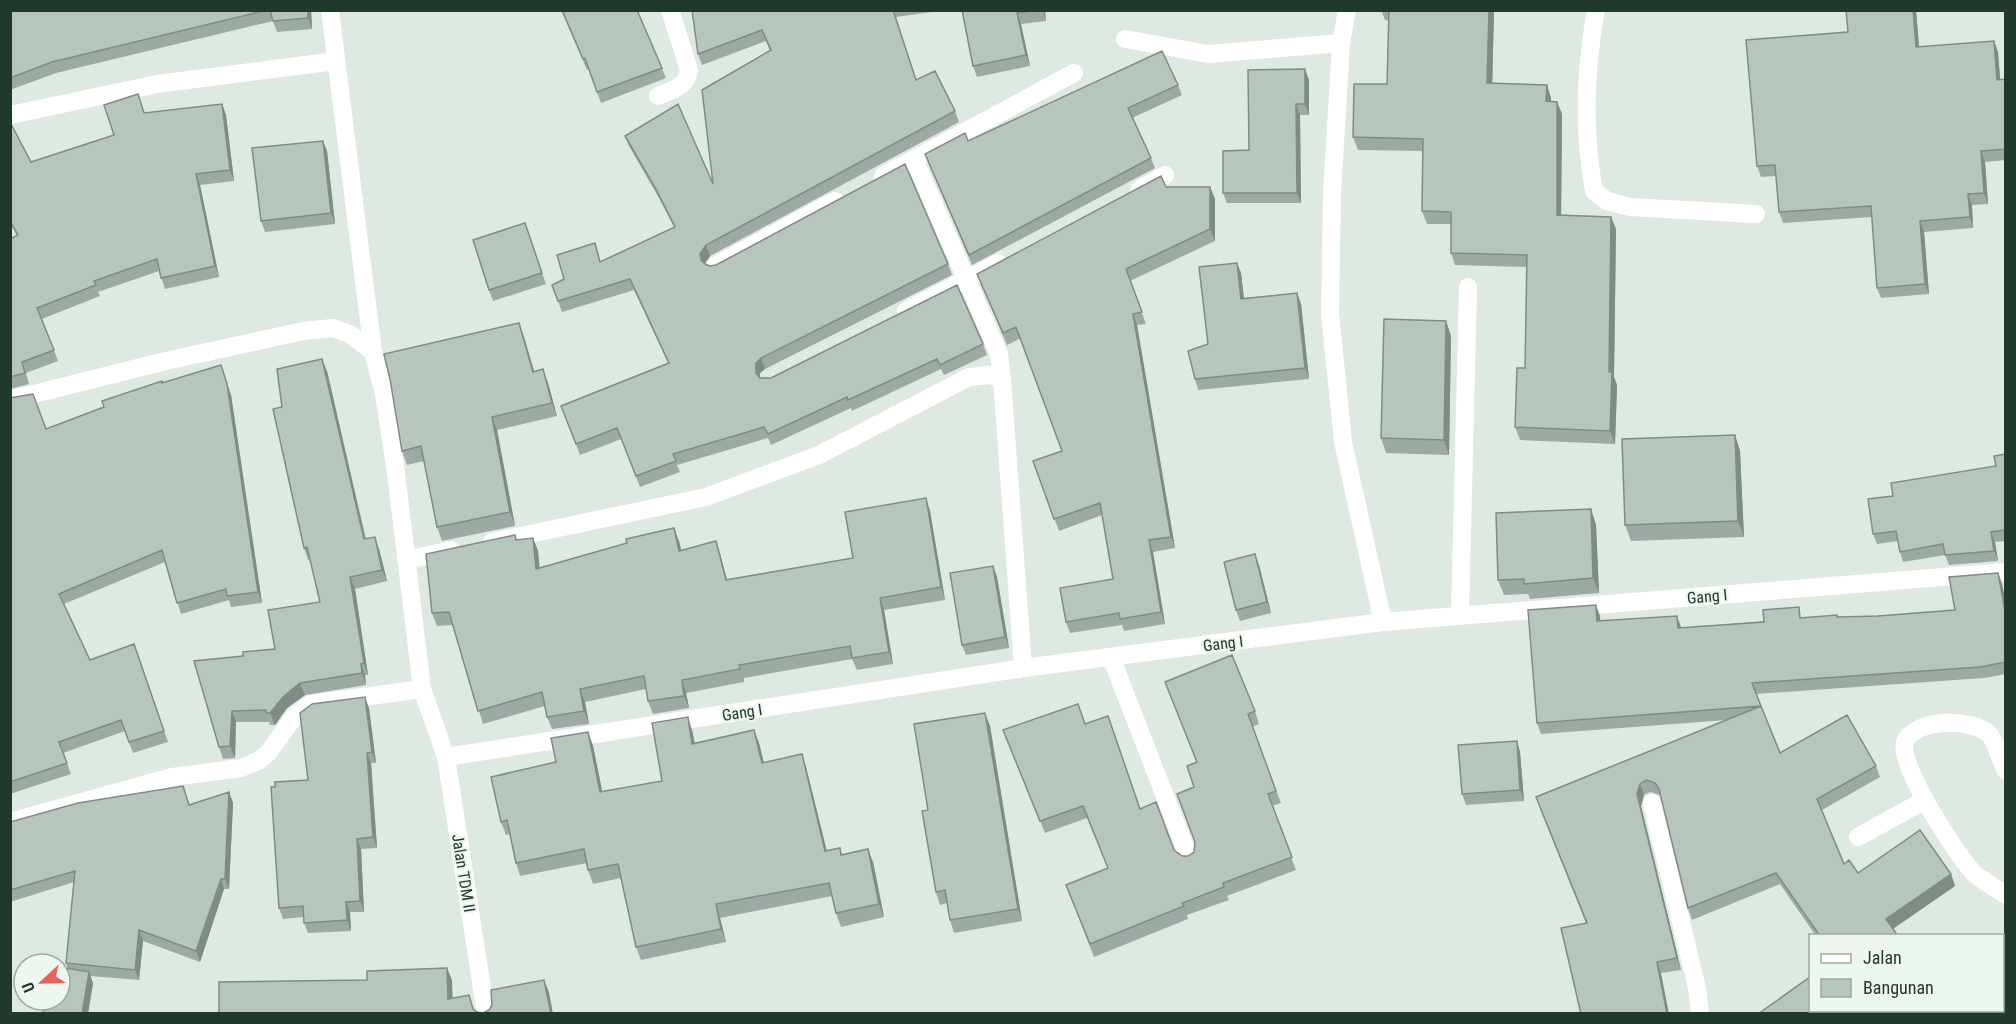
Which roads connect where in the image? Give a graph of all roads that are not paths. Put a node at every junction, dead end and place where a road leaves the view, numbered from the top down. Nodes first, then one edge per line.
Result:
1 (330, 10) edge
2 (670, 10) edge
3 (1347, 10) edge
4 (1596, 10) edge
5 (1125, 39) dead end
6 (1341, 43) junction
7 (336, 61) junction
8 (1074, 73) dead end
9 (658, 96) dead end
10 (10, 115) edge
11 (914, 159) junction
12 (1165, 176) dead end
13 (872, 182) edge
14 (851, 193) edge
15 (1123, 198) edge
16 (1756, 214) dead end
17 (1018, 253) edge
18 (715, 266) edge
19 (966, 281) junction
20 (1467, 287) dead end
21 (894, 317) edge
22 (373, 352) junction
23 (1002, 379) junction
24 (10, 400) edge
25 (406, 560) junction
26 (2006, 572) edge
27 (1460, 616) junction
28 (1383, 622) junction
29 (1112, 657) junction
30 (1023, 668) junction
31 (422, 689) junction
32 (446, 758) junction
33 (2006, 771) edge
34 (1925, 800) junction
35 (1652, 803) edge
36 (10, 822) edge
37 (1858, 837) dead end
38 (1189, 858) edge
39 (2006, 895) edge
40 (486, 1014) edge
41 (1700, 1014) edge

1 - 7 street, Jalan TDM II
2 - 9 street
3 - 6 street
4 - 16 street
5 - 6 street
6 - 28 street
7 - 10 street
7 - 22 street, Jalan TDM II
8 - 11 street
11 - 13 street
11 - 19 street
12 - 15 street
14 - 18 street
17 - 19 street
19 - 21 street
19 - 23 street
20 - 27 street
22 - 24 street
22 - 25 street, Jalan TDM II
23 - 25 street
23 - 30 street
25 - 31 street, Jalan TDM II
26 - 27 street, Gang I
27 - 28 street, Gang I
28 - 29 street, Gang I
29 - 30 street, Gang I
29 - 38 street
30 - 32 street, Gang I
31 - 32 street, Jalan TDM II
31 - 36 street
32 - 40 street, Jalan TDM II
33 - 34 street
34 - 37 street
34 - 39 street
35 - 41 street

